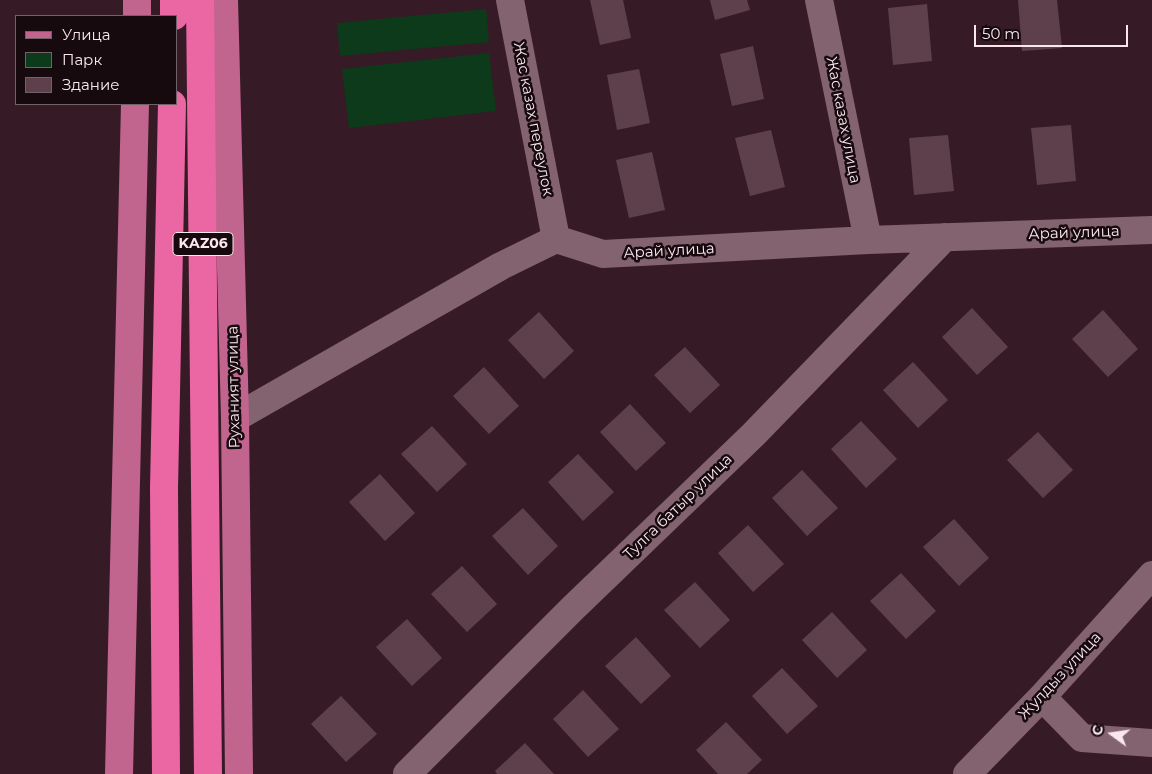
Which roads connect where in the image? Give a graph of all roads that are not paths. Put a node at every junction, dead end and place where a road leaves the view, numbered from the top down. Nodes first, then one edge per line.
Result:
1 (137, 0) edge
2 (174, 0) edge
3 (200, 0) edge
4 (224, 0) edge
5 (510, 0) edge
6 (819, 0) edge
7 (137, 15) edge
8 (174, 15) edge
9 (135, 105) edge
10 (172, 105) edge
11 (1152, 230) edge
12 (945, 237) junction
13 (556, 239) junction
14 (868, 240) junction
15 (235, 418) junction
16 (1152, 575) edge
17 (1042, 697) junction
18 (1152, 743) edge
19 (119, 774) edge
20 (166, 774) edge
21 (208, 774) edge
22 (239, 774) edge
23 (407, 774) edge
24 (967, 774) edge

1 - 7 main road
2 - 8 highway
3 - 21 highway, KАZ06
4 - 15 main road, Руханият улица
5 - 13 street, Жас казах переулок
6 - 14 street, Жас казах улица
9 - 19 main road
10 - 20 highway, KАZ06
11 - 12 street, Арай улица
12 - 14 street, Арай улица
12 - 23 street, Тулга батыр улица
13 - 14 street, Арай улица
13 - 15 street
15 - 22 main road, Руханият улица
16 - 17 street, Жулдыз улица
17 - 18 street
17 - 24 street, Жулдыз улица

